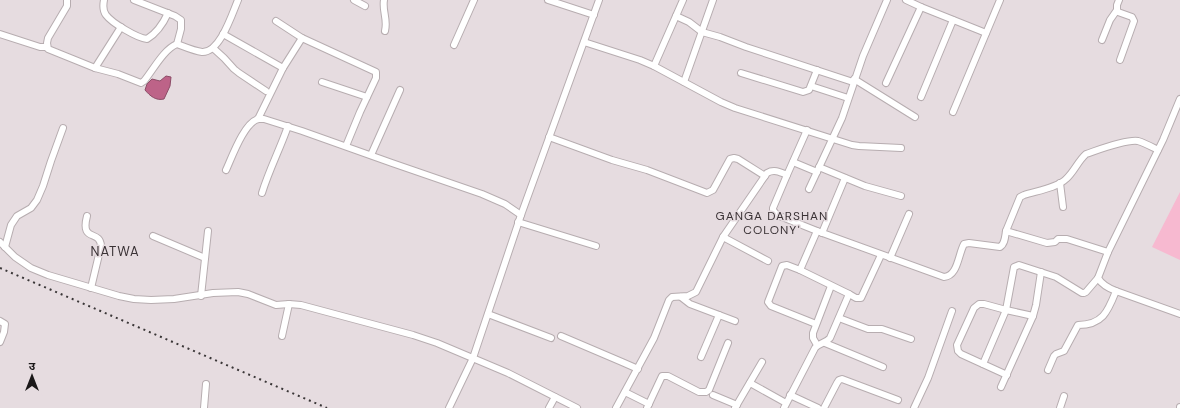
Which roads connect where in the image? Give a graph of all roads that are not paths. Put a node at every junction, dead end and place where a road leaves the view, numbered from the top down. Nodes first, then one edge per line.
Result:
1 (67, 0) edge
2 (104, 0) edge
3 (134, 0) edge
4 (238, 0) edge
5 (354, 0) edge
6 (384, 0) edge
7 (474, 0) edge
8 (548, 0) edge
9 (599, 0) edge
10 (684, 0) edge
11 (714, 0) edge
12 (887, 0) edge
13 (906, 0) edge
14 (1000, 0) edge
15 (1119, 0) edge
16 (365, 6) dead end
17 (921, 7) junction
18 (1117, 10) junction
19 (168, 13) junction
20 (594, 15) junction
21 (676, 16) junction
22 (953, 20) junction
23 (276, 21) dead end
24 (121, 27) junction
25 (386, 31) dead end
26 (702, 32) junction
27 (986, 33) junction
28 (0, 34) edge
29 (222, 34) junction
30 (302, 38) junction
31 (1102, 40) dead end
32 (584, 42) junction
33 (177, 44) junction
34 (454, 45) dead end
35 (47, 47) junction
36 (213, 48) junction
37 (1120, 60) dead end
38 (654, 66) junction
39 (94, 68) junction
40 (283, 68) junction
41 (817, 70) junction
42 (741, 73) dead end
43 (854, 81) junction
44 (322, 82) dead end
45 (684, 82) junction
46 (886, 83) dead end
47 (811, 86) junction
48 (400, 90) dead end
49 (266, 91) dead end
50 (367, 97) junction
51 (921, 97) dead end
52 (848, 98) junction
53 (1180, 99) edge
54 (953, 112) dead end
55 (915, 117) dead end
56 (258, 119) junction
57 (288, 126) junction
58 (63, 128) dead end
59 (807, 130) junction
60 (550, 137) junction
61 (832, 139) junction
62 (346, 146) junction
63 (901, 148) dead end
64 (1158, 150) junction
65 (371, 155) junction
66 (793, 162) junction
67 (818, 169) junction
68 (226, 170) dead end
69 (787, 175) junction
70 (765, 176) junction
71 (845, 178) junction
72 (1060, 183) junction
73 (809, 189) dead end
74 (262, 193) dead end
75 (901, 196) dead end
76 (1063, 207) dead end
77 (908, 214) dead end
78 (521, 215) junction
79 (87, 216) dead end
80 (518, 222) junction
81 (208, 231) dead end
82 (820, 232) junction
83 (1006, 232) junction
84 (153, 236) dead end
85 (723, 237) junction
86 (0, 242) edge
87 (596, 246) dead end
88 (6, 247) junction
89 (1108, 252) junction
90 (881, 255) junction
91 (205, 258) junction
92 (890, 258) junction
93 (768, 261) dead end
94 (800, 270) junction
95 (1041, 272) junction
96 (1098, 278) junction
97 (831, 286) junction
98 (91, 288) junction
99 (1116, 291) junction
100 (849, 294) junction
101 (201, 296) junction
102 (681, 297) junction
103 (289, 304) junction
104 (1006, 310) junction
105 (952, 311) dead end
106 (488, 314) junction
107 (1180, 314) edge
108 (719, 315) junction
109 (1033, 316) junction
110 (839, 318) junction
111 (0, 321) edge
112 (735, 321) dead end
113 (816, 324) junction
114 (282, 336) dead end
115 (561, 336) dead end
116 (551, 338) dead end
117 (911, 339) dead end
118 (0, 342) edge
119 (728, 342) dead end
120 (825, 342) junction
121 (817, 345) junction
122 (701, 357) dead end
123 (474, 358) junction
124 (762, 362) dead end
125 (983, 364) junction
126 (883, 367) dead end
127 (638, 369) junction
128 (1048, 370) dead end
129 (1007, 375) junction
130 (750, 383) junction
131 (206, 384) dead end
132 (1001, 388) dead end
133 (625, 392) junction
134 (713, 395) dead end
135 (790, 395) junction
136 (1064, 396) dead end
137 (554, 397) junction
138 (898, 400) dead end
139 (648, 406) edge
140 (736, 406) edge
141 (785, 406) edge
142 (204, 408) edge
143 (449, 408) edge
144 (549, 408) edge
145 (577, 408) edge
146 (616, 408) edge
147 (818, 408) edge
148 (824, 408) edge
149 (914, 408) edge
150 (1060, 408) edge

1 - 35 street
2 - 24 street
3 - 19 street
4 - 29 street
5 - 16 street
6 - 25 street
7 - 34 street
8 - 20 street
9 - 20 street
10 - 21 street
11 - 26 street
12 - 43 street
13 - 17 street
14 - 27 street
15 - 18 street
17 - 22 street
17 - 46 street
18 - 31 street
18 - 37 street
19 - 24 street
19 - 33 street
20 - 32 street
21 - 26 street
21 - 38 street
22 - 27 street
22 - 51 street
23 - 30 street
24 - 39 street
26 - 41 street
26 - 45 street
27 - 54 street
28 - 35 street
29 - 36 street
29 - 40 street
30 - 40 street
30 - 50 street
32 - 38 street
32 - 60 street
33 - 36 street
33 - 39 street
35 - 39 street
36 - 49 street
38 - 45 street
40 - 56 street
41 - 43 street
41 - 47 street
42 - 47 street
43 - 52 street
43 - 55 street
44 - 50 street
45 - 59 street
47 - 52 street
48 - 65 street
50 - 62 street
52 - 61 street
53 - 64 street
56 - 57 street
56 - 68 street
57 - 62 street
57 - 74 street
58 - 88 street
59 - 61 street
59 - 66 street
60 - 70 street
60 - 78 street
61 - 63 street
61 - 67 street
62 - 65 street
64 - 72 street
64 - 89 street
65 - 78 street
66 - 67 street
66 - 69 street
67 - 71 street
67 - 73 street
69 - 70 street
69 - 82 street
70 - 85 street
71 - 75 street
71 - 82 street
72 - 76 street
72 - 83 street
77 - 92 street
78 - 80 street
79 - 98 street
80 - 87 street
80 - 106 street
81 - 91 street
82 - 90 street
82 - 94 street
83 - 89 street
83 - 92 street
84 - 91 street
85 - 93 street
85 - 102 street
86 - 88 street
88 - 98 street
89 - 96 street
90 - 92 street
90 - 100 street
91 - 101 street
94 - 97 street
94 - 113 street
95 - 96 street
95 - 104 street
95 - 109 street
96 - 99 street
97 - 100 street
97 - 113 street
98 - 101 street
99 - 107 street
99 - 128 street
100 - 110 street
101 - 103 street
102 - 108 street
102 - 127 street
103 - 114 street
103 - 123 street
104 - 109 street
104 - 125 street
104 - 125 street
105 - 149 street
106 - 116 street
106 - 123 street
108 - 112 street
108 - 122 street
109 - 129 street
110 - 117 street
110 - 120 street
111 - 118 street
113 - 121 street
115 - 127 street
119 - 139 street
120 - 121 street
120 - 126 street
121 - 135 street
123 - 137 street
123 - 143 street
124 - 130 street
125 - 129 street
127 - 133 street
129 - 132 street
130 - 140 street
130 - 141 street
131 - 142 street
133 - 139 street
133 - 146 street
134 - 140 street
135 - 141 street
135 - 147 street
136 - 150 street
137 - 144 street
137 - 145 street
138 - 148 street

